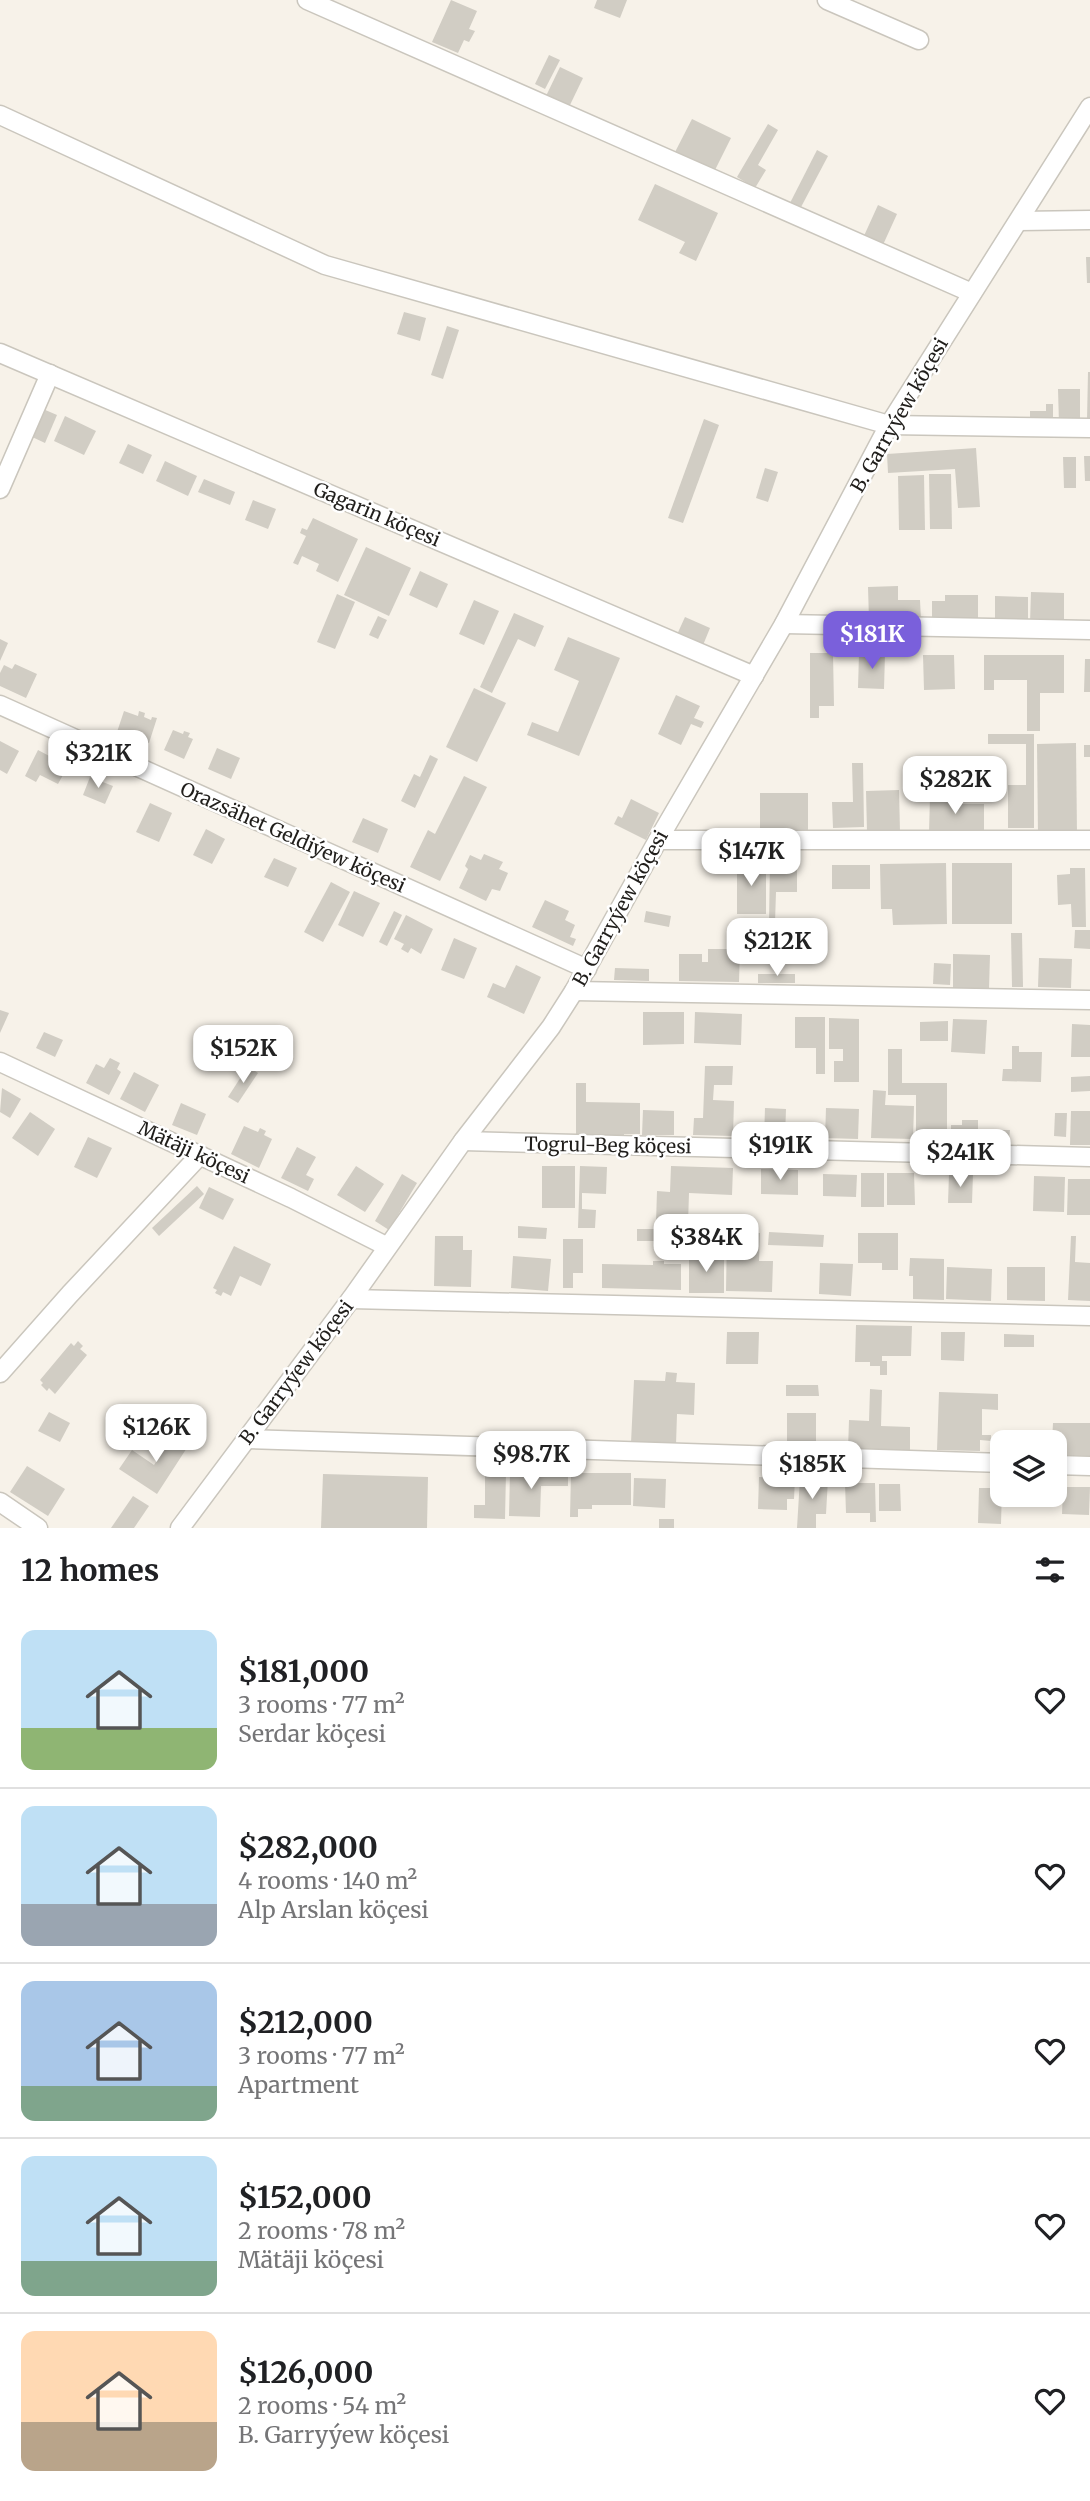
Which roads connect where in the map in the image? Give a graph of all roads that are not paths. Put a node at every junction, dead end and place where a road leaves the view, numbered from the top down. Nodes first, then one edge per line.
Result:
1 (307, 0) edge
2 (827, 0) edge
3 (919, 40) dead end
4 (1090, 107) edge
5 (0, 115) edge
6 (1090, 220) edge
7 (1019, 221) junction
8 (972, 293) junction
9 (0, 353) edge
10 (50, 374) junction
11 (889, 425) junction
12 (1090, 428) edge
13 (0, 489) edge
14 (784, 624) junction
15 (1090, 630) edge
16 (754, 676) junction
17 (0, 705) edge
18 (1090, 840) edge
19 (658, 841) junction
20 (587, 969) junction
21 (574, 991) junction
22 (1090, 1000) edge
23 (0, 1062) edge
24 (463, 1141) junction
25 (200, 1155) junction
26 (1090, 1157) edge
27 (386, 1247) junction
28 (351, 1299) junction
29 (1090, 1316) edge
30 (0, 1373) edge
31 (246, 1439) junction
32 (990, 1464) edge
33 (1067, 1465) edge
34 (1090, 1466) edge
35 (0, 1503) edge
36 (38, 1528) edge
37 (180, 1528) edge

1 - 8 street
2 - 3 street
4 - 7 street, B. Garryýew köçesi
5 - 11 street
6 - 7 street
7 - 8 street, B. Garryýew köçesi
8 - 11 street, B. Garryýew köçesi
9 - 10 street, Gagarin köçesi
10 - 13 street
10 - 16 street, Gagarin köçesi
11 - 12 street
11 - 14 street, B. Garryýew köçesi
14 - 15 street
14 - 16 street, B. Garryýew köçesi
16 - 19 street, B. Garryýew köçesi
17 - 20 street, Orazsähet Geldiýew köçesi
18 - 19 street
19 - 20 street, B. Garryýew köçesi
20 - 21 street, B. Garryýew köçesi
21 - 22 street
21 - 24 street, B. Garryýew köçesi
23 - 25 street, Mätäji köçesi
24 - 26 street, Togrul-Beg köçesi
24 - 27 street, B. Garryýew köçesi
25 - 27 street, Mätäji köçesi
25 - 30 street
27 - 28 street, B. Garryýew köçesi
28 - 29 street
28 - 31 street, B. Garryýew köçesi
31 - 32 street
31 - 37 street, B. Garryýew köçesi
33 - 34 street
35 - 36 street

